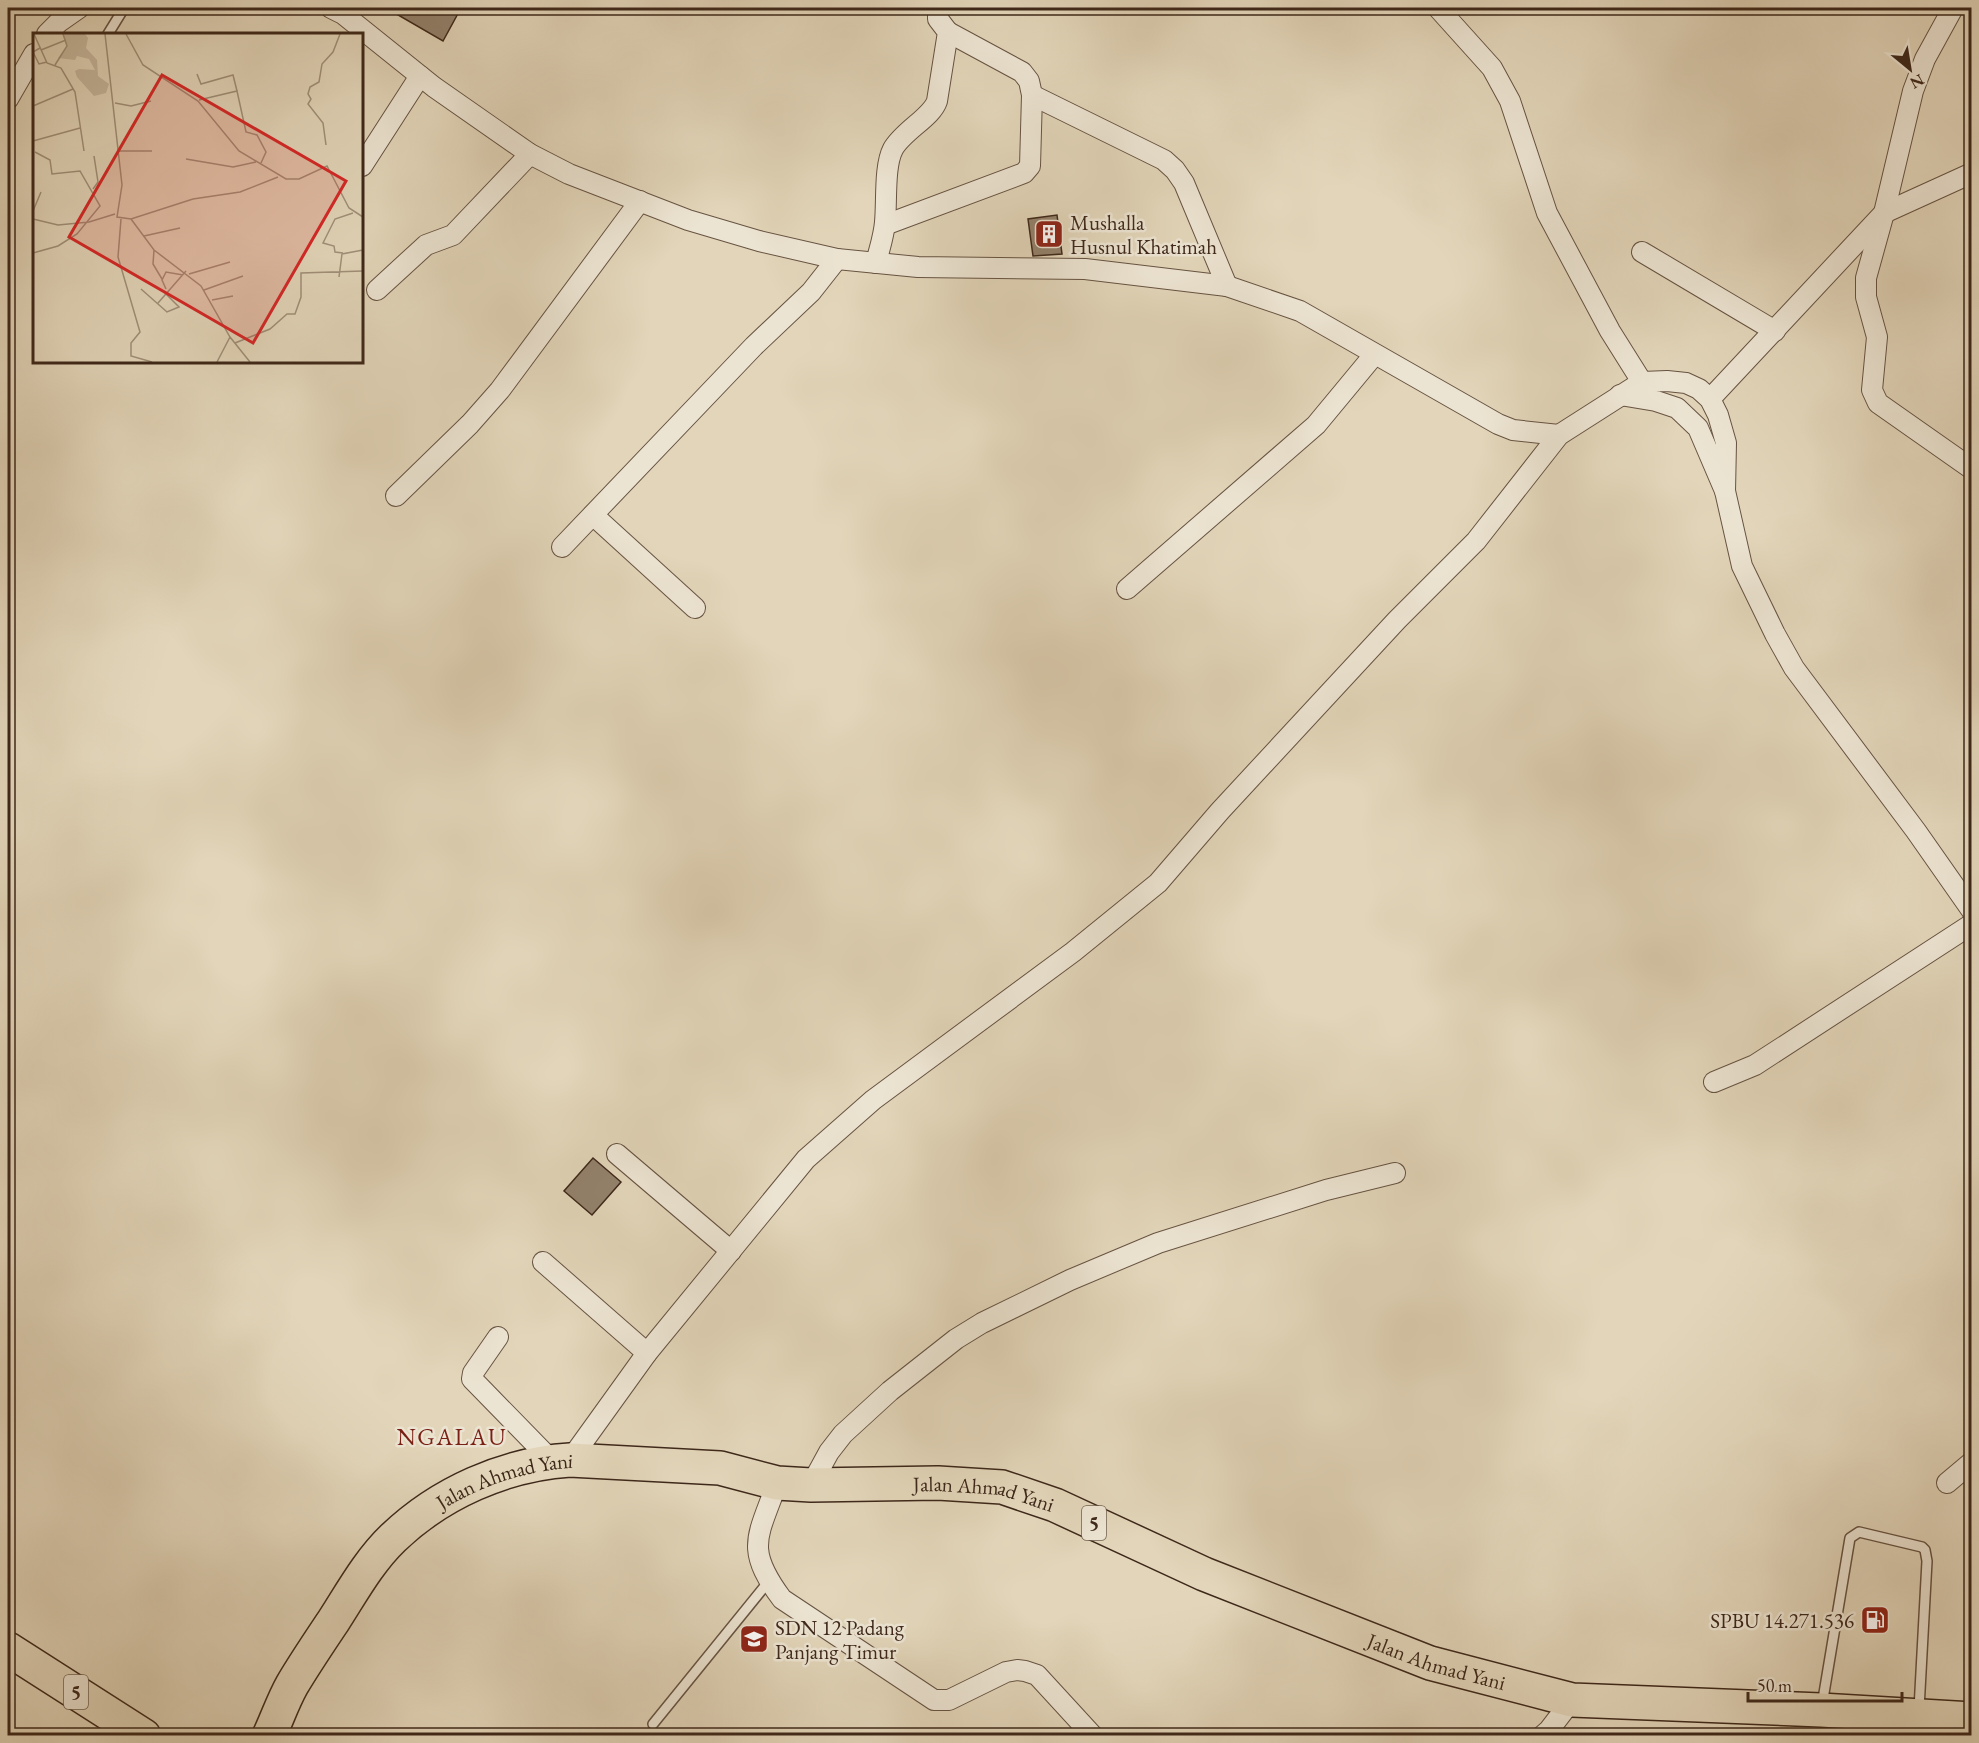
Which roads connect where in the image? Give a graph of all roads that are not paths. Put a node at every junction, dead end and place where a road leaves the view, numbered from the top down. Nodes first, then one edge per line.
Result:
1 (79, 8) edge
2 (124, 8) edge
3 (331, 8) edge
4 (938, 8) edge
5 (1438, 8) edge
6 (1953, 8) edge
7 (948, 32) junction
8 (47, 33) edge
9 (109, 33) edge
10 (33, 56) edge
11 (420, 76) junction
12 (1032, 95) junction
13 (8, 99) edge
14 (530, 154) junction
15 (363, 164) edge
16 (1971, 173) edge
17 (640, 201) junction
18 (1884, 213) junction
19 (885, 225) junction
20 (1642, 252) dead end
21 (837, 259) junction
22 (876, 263) junction
23 (1227, 286) junction
24 (377, 290) dead end
25 (1774, 331) junction
26 (1374, 355) junction
27 (1642, 382) junction
28 (1620, 395) junction
29 (1710, 399) junction
30 (1559, 435) junction
31 (1971, 469) edge
32 (1725, 491) junction
33 (396, 496) dead end
34 (593, 515) junction
35 (562, 547) dead end
36 (1127, 589) dead end
37 (695, 609) dead end
38 (1971, 911) edge
39 (1971, 924) edge
40 (1714, 1082) dead end
41 (617, 1154) dead end
42 (1395, 1173) dead end
43 (731, 1251) junction
44 (543, 1262) dead end
45 (498, 1337) dead end
46 (646, 1353) junction
47 (561, 1461) junction
48 (1971, 1462) edge
49 (777, 1483) junction
50 (1947, 1483) dead end
51 (811, 1485) junction
52 (769, 1581) junction
53 (8, 1649) edge
54 (1572, 1700) junction
55 (1821, 1710) junction
56 (1918, 1716) junction
57 (1971, 1719) edge
58 (653, 1724) dead end
59 (144, 1736) edge
60 (269, 1736) edge
61 (1093, 1736) edge
62 (1542, 1736) edge

1 - 8 street
2 - 9 lane
3 - 11 street
4 - 7 street
5 - 27 street
6 - 18 street
7 - 12 street
7 - 19 street
10 - 13 street
11 - 14 street
11 - 15 street
12 - 19 street
12 - 23 street
14 - 17 street
14 - 24 street
16 - 18 street
17 - 21 street
17 - 33 street
18 - 25 street
18 - 31 street
19 - 22 street
20 - 25 street
21 - 22 street
21 - 34 street
22 - 23 street
23 - 26 street
25 - 29 street
26 - 30 street
26 - 36 street
27 - 28 street
27 - 29 street
28 - 30 street
28 - 32 street
29 - 32 street
30 - 43 street
32 - 38 street
34 - 35 street
34 - 37 street
39 - 40 street
41 - 43 street
42 - 51 street
43 - 46 street
44 - 46 street
45 - 47 street
46 - 47 street
47 - 49 highway, Jalan Ahmad Yani / 5
47 - 60 highway, Jalan Ahmad Yani / 5
48 - 50 street
49 - 51 highway, Jalan Ahmad Yani / 5
49 - 52 street
51 - 54 highway, Jalan Ahmad Yani / 5
52 - 58 lane
52 - 61 street
53 - 59 highway, 5
54 - 55 highway, Jalan Ahmad Yani / 5
54 - 62 street
55 - 56 highway, Jalan Ahmad Yani / 5
55 - 56 lane
56 - 57 highway, Jalan Ahmad Yani / 5

